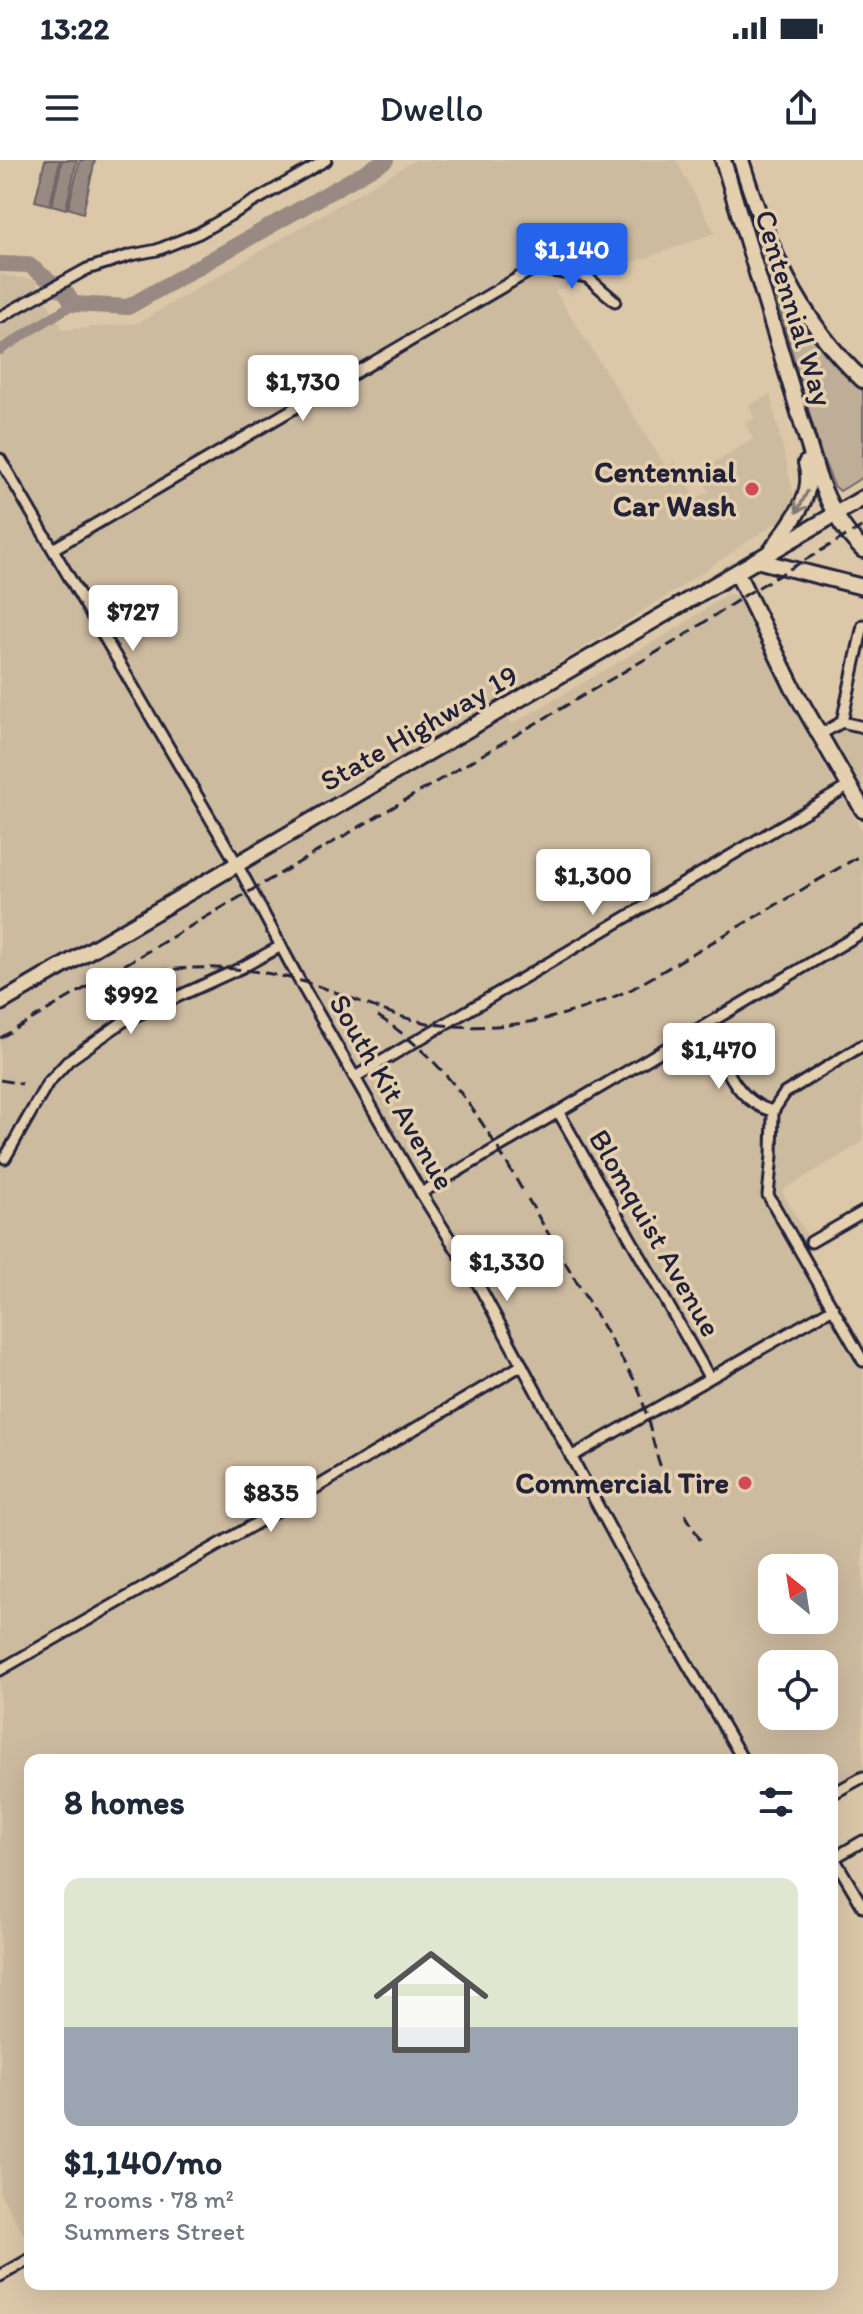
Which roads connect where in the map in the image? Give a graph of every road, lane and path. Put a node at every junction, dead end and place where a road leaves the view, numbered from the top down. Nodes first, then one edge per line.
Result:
1 (326, 160) edge
2 (723, 160) edge
3 (741, 160) edge
4 (763, 293) junction
5 (615, 301) dead end
6 (0, 317) edge
7 (863, 380) edge
8 (0, 459) edge
9 (863, 498) edge
10 (835, 515) junction
11 (53, 549) junction
12 (863, 550) edge
13 (771, 551) junction
14 (756, 560) junction
15 (737, 573) junction
16 (863, 587) edge
17 (863, 625) edge
18 (842, 722) junction
19 (863, 727) edge
20 (819, 735) junction
21 (849, 786) junction
22 (863, 810) edge
23 (237, 864) junction
24 (863, 932) edge
25 (281, 946) junction
26 (0, 1003) edge
27 (706, 1026) junction
28 (863, 1045) edge
29 (355, 1077) junction
30 (773, 1111) junction
31 (559, 1113) junction
32 (5, 1158) dead end
33 (421, 1193) junction
34 (863, 1212) edge
35 (811, 1242) dead end
36 (833, 1308) junction
37 (863, 1361) edge
38 (522, 1365) junction
39 (709, 1377) junction
40 (571, 1457) junction
41 (0, 1670) edge
42 (740, 1754) edge
43 (863, 1777) edge
44 (838, 1791) edge
45 (863, 1841) edge
46 (838, 1856) edge
47 (838, 1865) edge
48 (863, 1907) edge
49 (24, 2262) edge
50 (0, 2276) edge

1 - 6 street
2 - 4 main road, Centennial Way
3 - 7 main road, Centennial Way
4 - 10 main road, Centennial Way
4 -> 13 main road
5 - 11 street
8 - 11 street, South Kit Avenue
9 - 10 main road, State Highway 19
10 - 12 main road, Centennial Way
10 - 13 main road, State Highway 19
11 - 23 street, South Kit Avenue
13 - 14 main road, State Highway 19
14 - 15 main road, State Highway 19
14 - 16 main road
15 - 20 main road
15 - 23 main road, State Highway 19
17 - 18 street
18 - 19 street
18 - 20 street
20 - 21 main road
21 - 22 main road
21 - 29 street
23 - 25 street, South Kit Avenue
23 - 26 main road, State Highway 19
24 - 27 street
25 - 29 street, South Kit Avenue
25 - 32 street
27 - 30 street
27 - 31 street
28 - 30 street
29 - 33 street, South Kit Avenue
30 - 36 street
31 - 33 street
31 - 39 street, Blomquist Avenue
33 - 38 street, South Kit Avenue
34 - 35 street
36 - 37 street
36 - 39 street
38 - 40 street, South Kit Avenue
38 - 41 street
39 - 40 street
40 - 42 street, South Kit Avenue
43 - 44 street
45 - 46 street
47 - 48 street
49 - 50 street

